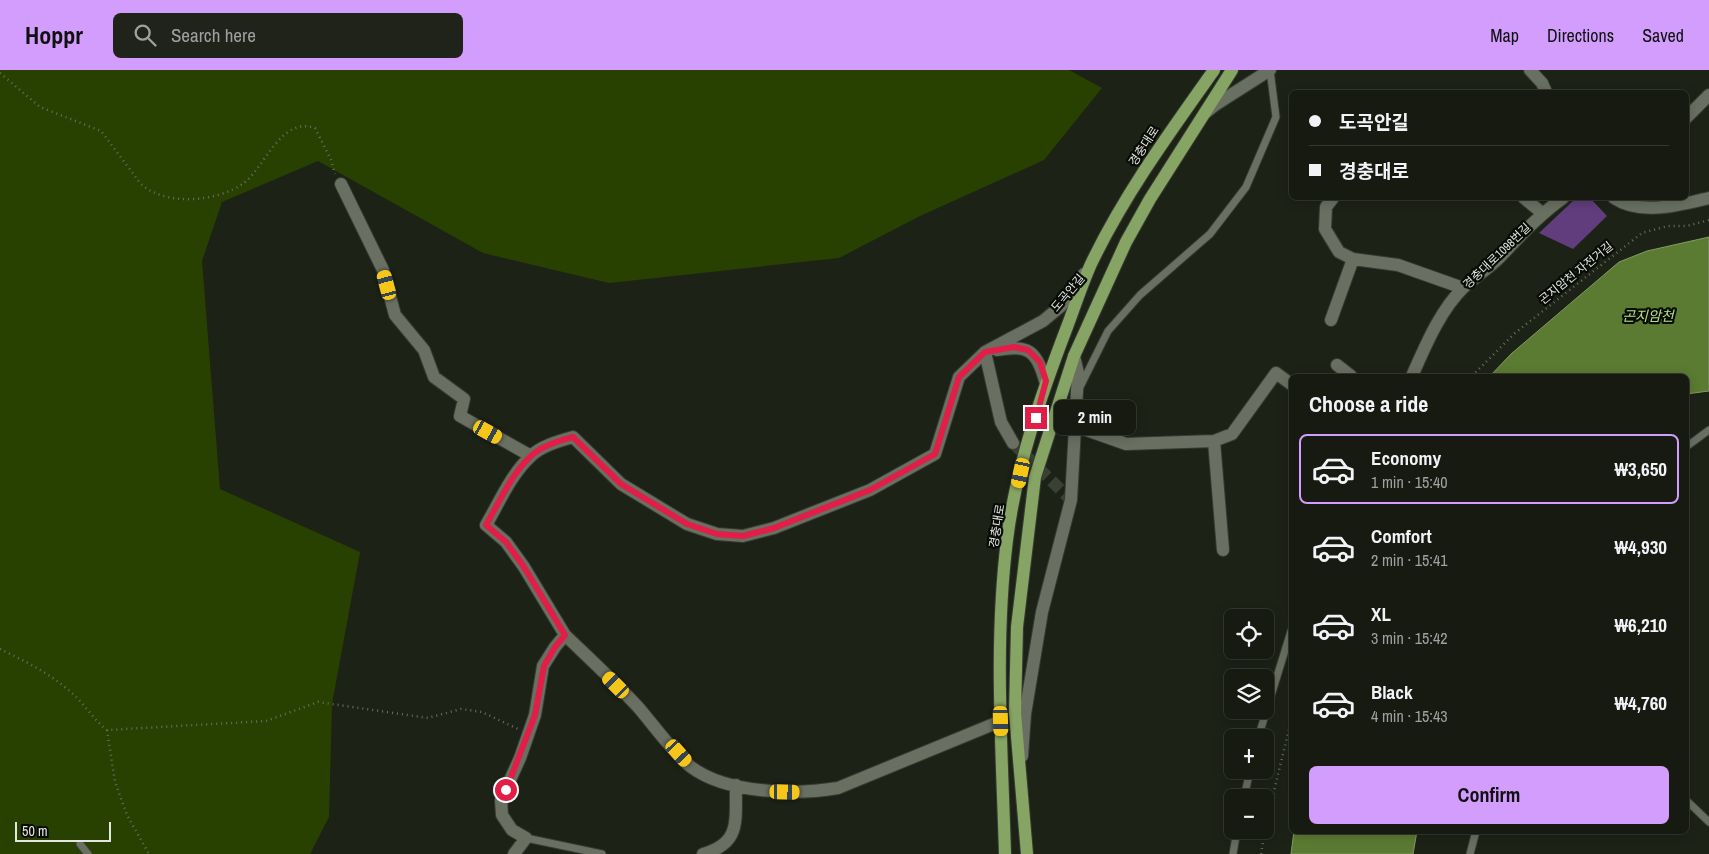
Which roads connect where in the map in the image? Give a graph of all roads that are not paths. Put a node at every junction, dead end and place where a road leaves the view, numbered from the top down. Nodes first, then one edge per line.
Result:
1 (1214, 70) edge
2 (1232, 70) edge
3 (1270, 70) edge
4 (1530, 70) edge
5 (1545, 90) edge
6 (1709, 95) edge
7 (1689, 115) edge
8 (1200, 118) junction
9 (341, 184) road end
10 (1709, 198) edge
11 (1331, 200) edge
12 (1526, 200) edge
13 (1560, 200) edge
14 (1619, 200) edge
15 (1542, 213) junction
16 (1353, 259) junction
17 (1091, 265) junction
18 (1463, 288) junction
19 (1331, 320) dead end
20 (985, 352) junction
21 (1074, 356) junction
22 (1337, 365) dead end
23 (1348, 374) edge
24 (1413, 374) edge
25 (1046, 381) junction
26 (1289, 383) edge
27 (1078, 392) junction
28 (1075, 426) junction
29 (1709, 430) edge
30 (1214, 441) junction
31 (1013, 442) tunnel mouth
32 (1689, 445) edge
33 (531, 456) junction
34 (1223, 550) dead end
35 (565, 635) junction
36 (1289, 637) edge
37 (1001, 721) junction
38 (1261, 729) edge
39 (1021, 778) junction
40 (736, 786) junction
41 (1689, 803) edge
42 (1709, 822) edge
43 (1475, 834) edge
44 (526, 838) junction
45 (1235, 839) edge
46 (80, 844) dead end
47 (88, 854) edge
48 (514, 854) edge
49 (602, 854) edge
50 (703, 854) edge
51 (1006, 854) edge
52 (1027, 854) edge
53 (1232, 854) edge
54 (1470, 854) edge

1 - 17 main road, 경충대로
2 - 8 main road
3 - 8 street
3 - 27 lane
4 - 5 street
6 - 7 street
8 - 21 main road
9 - 33 street
10 - 14 street
11 - 16 street
12 - 15 street
13 - 15 street, 경충대로1098번길
15 - 18 street, 경충대로1098번길
16 - 18 street
16 - 19 street
17 - 20 street, 도곡안길
17 - 25 main road, 경충대로
18 - 24 street, 경충대로1098번길
20 - 25 street
20 - 31 street
20 - 33 street, 도곡안길
21 - 27 street
21 - 39 main road
22 - 23 street
25 - 37 main road, 경충대로
26 - 30 street
27 - 28 street
28 - 30 street
28 - 39 street
29 - 32 lane
30 - 34 street
33 - 35 street, 도곡안길
35 - 40 street
35 - 44 street
36 - 38 lane
37 - 40 street
37 - 51 main road, 경충대로
39 - 52 main road
40 - 50 street
41 - 42 lane
43 - 54 lane
44 - 48 street
44 - 49 lane
45 - 53 lane
46 - 47 lane

